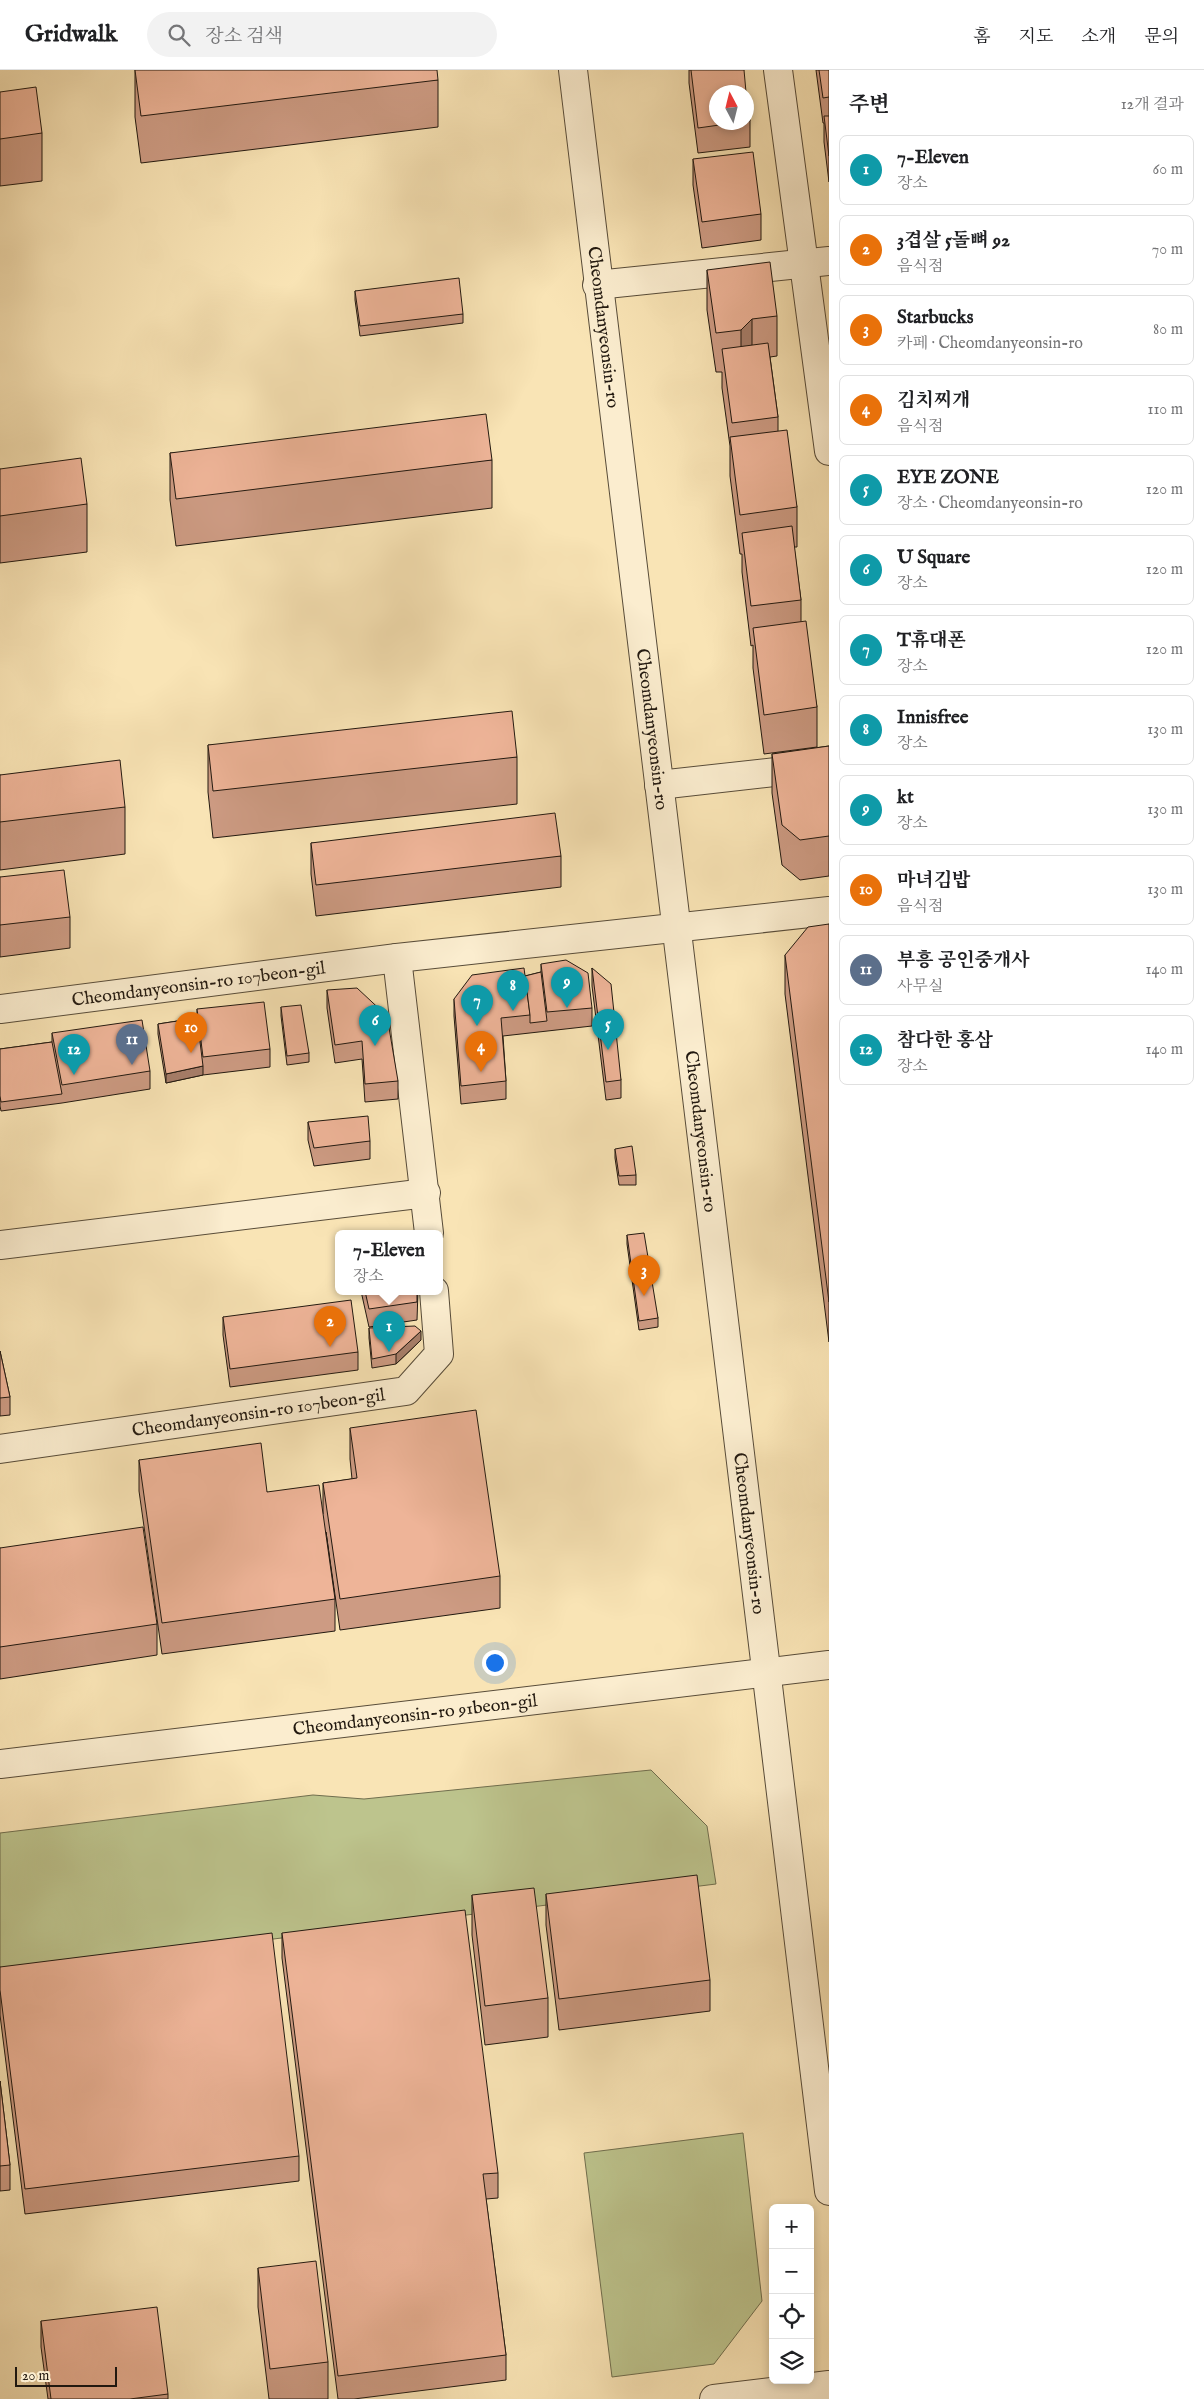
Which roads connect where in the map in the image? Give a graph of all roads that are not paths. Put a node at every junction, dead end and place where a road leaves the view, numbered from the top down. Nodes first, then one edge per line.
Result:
1 (573, 70) edge
2 (778, 70) edge
3 (817, 262) edge
4 (597, 285) junction
5 (829, 451) edge
6 (829, 766) edge
7 (659, 785) junction
8 (829, 911) edge
9 (676, 927) junction
10 (397, 958) junction
11 (0, 1009) edge
12 (426, 1193) junction
13 (429, 1230) edge
14 (0, 1245) edge
15 (434, 1295) edge
16 (0, 1449) edge
17 (829, 1665) edge
18 (767, 1671) junction
19 (0, 1764) edge
20 (829, 2191) edge
21 (829, 2385) edge
22 (714, 2399) edge

1 - 4 street, Cheomdanyeonsin-ro
2 - 3 street
3 - 4 street
3 - 5 street
4 - 7 street, Cheomdanyeonsin-ro
6 - 7 street
7 - 9 street, Cheomdanyeonsin-ro
8 - 9 street, Cheomdanyeonsin-ro 107beon-gil
9 - 10 street, Cheomdanyeonsin-ro 107beon-gil
9 - 18 street, Cheomdanyeonsin-ro
10 - 11 street, Cheomdanyeonsin-ro 107beon-gil
10 - 12 street
12 - 13 street
12 - 14 street
15 - 16 street, Cheomdanyeonsin-ro 107beon-gil
17 - 18 street, Cheomdanyeonsin-ro 91beon-gil
18 - 19 street, Cheomdanyeonsin-ro 91beon-gil
18 - 20 street, Cheomdanyeonsin-ro
21 - 22 street

